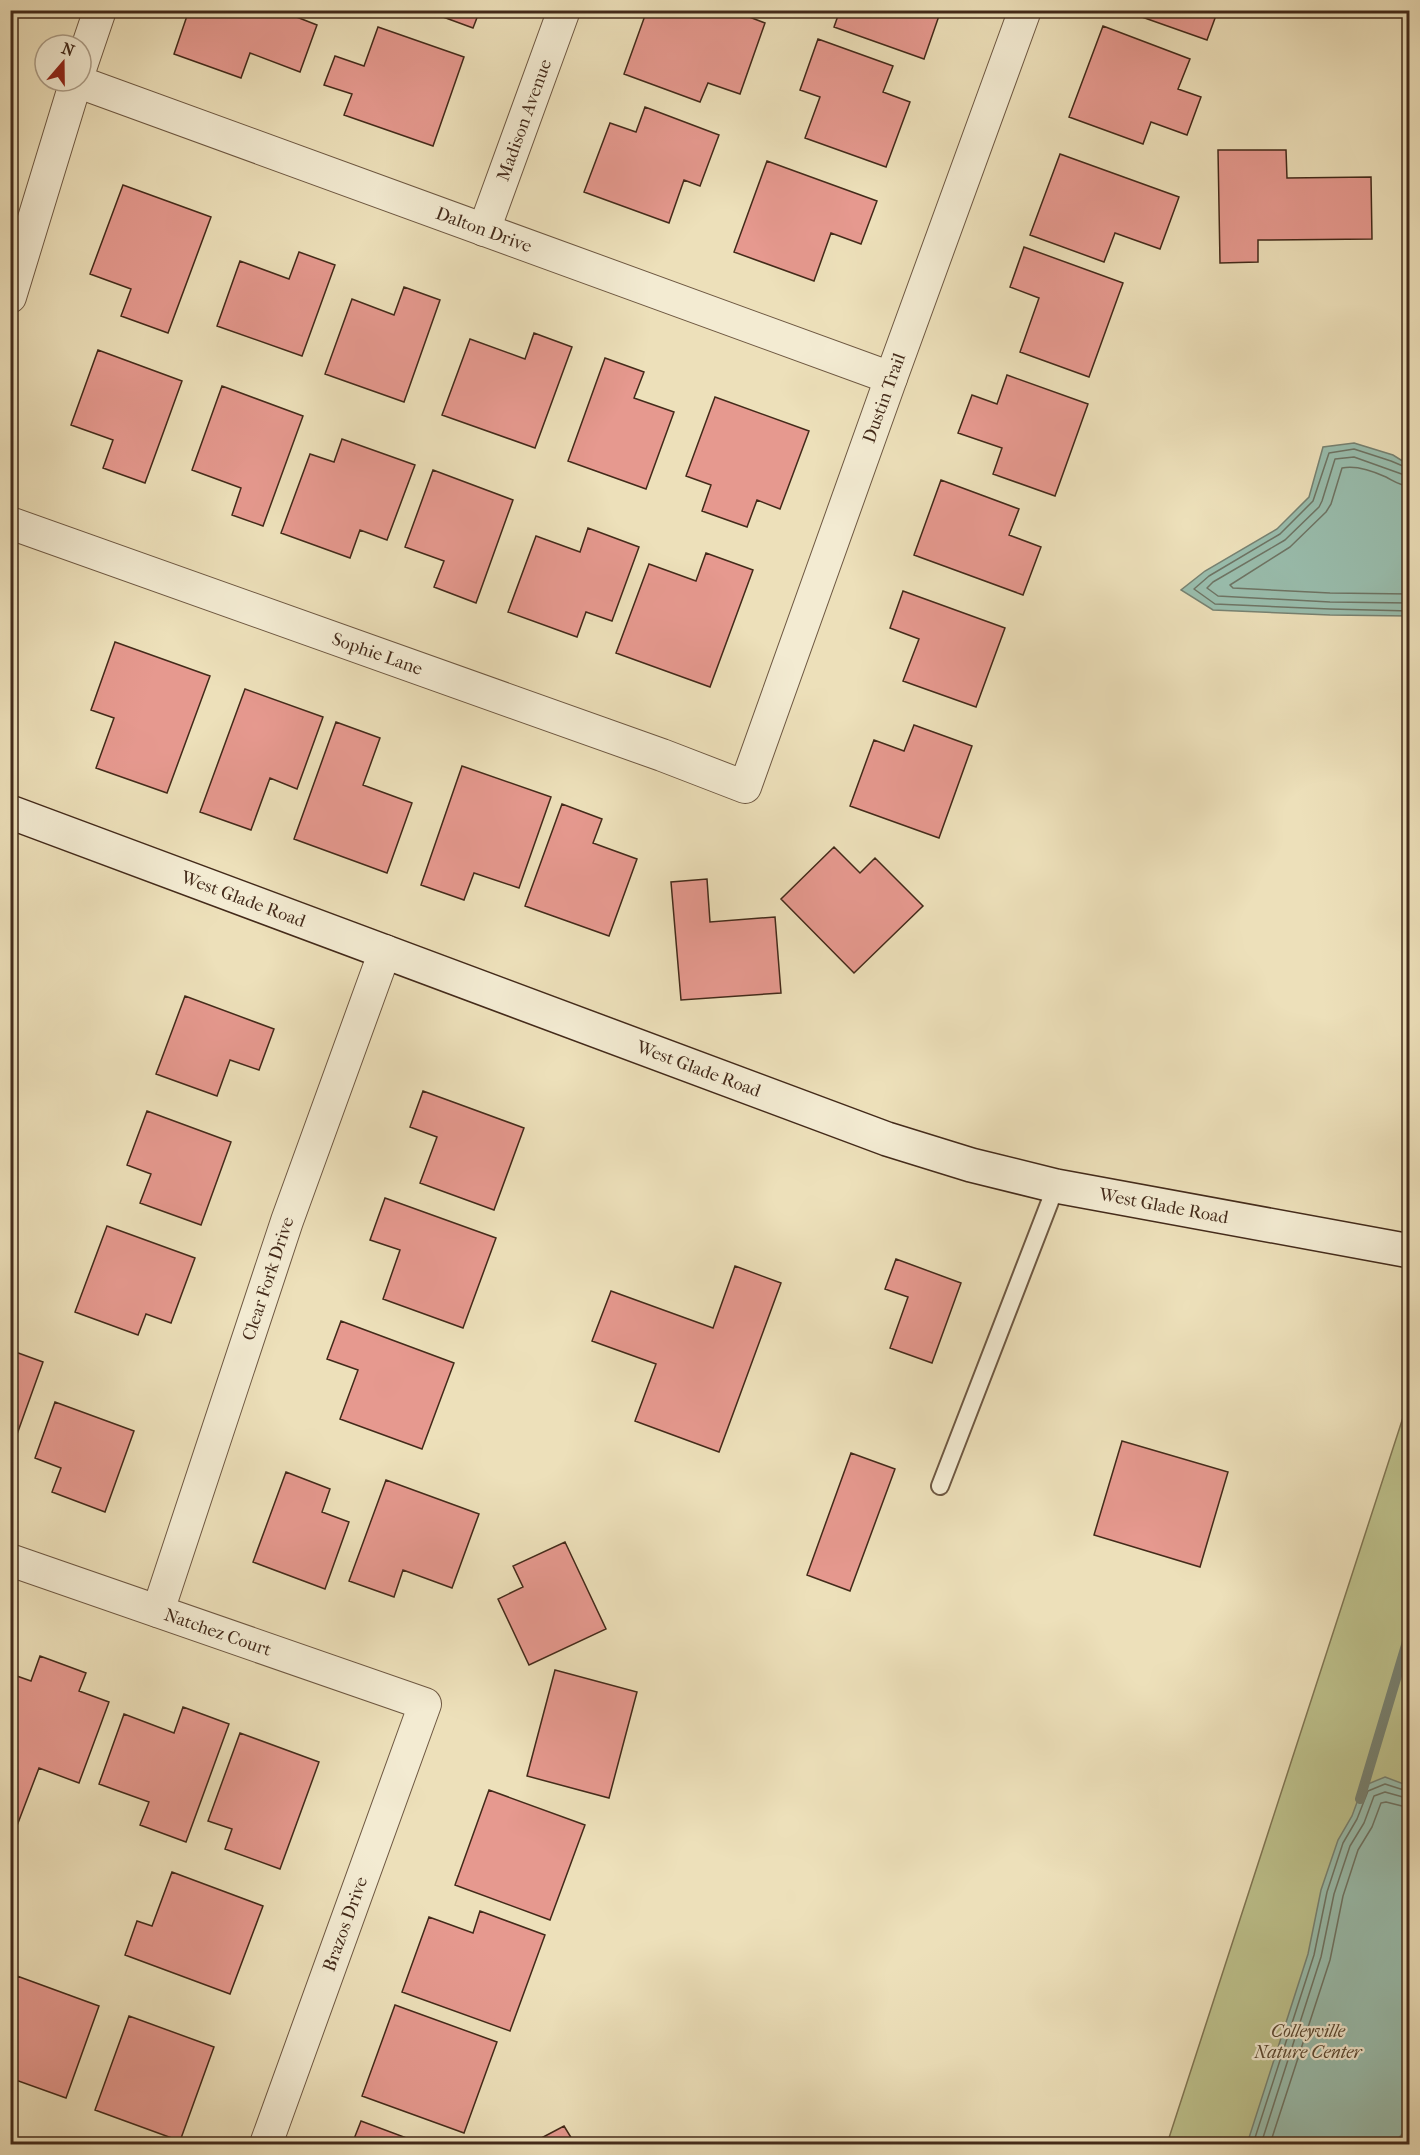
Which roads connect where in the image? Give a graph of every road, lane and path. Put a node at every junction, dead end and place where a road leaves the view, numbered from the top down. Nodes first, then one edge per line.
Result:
1 (100, 10) edge
2 (564, 10) edge
3 (1025, 10) edge
4 (92, 33) edge
5 (93, 87) edge
6 (72, 93) edge
7 (484, 230) junction
8 (10, 297) edge
9 (891, 378) junction
10 (10, 523) edge
11 (745, 787) joint
12 (10, 812) edge
13 (385, 951) junction
14 (1056, 1186) junction
15 (1410, 1251) edge
16 (940, 1486) dead end
17 (10, 1560) edge
18 (158, 1611) junction
19 (425, 1704) joint
20 (266, 2145) edge

1 - 4 street
2 - 7 street, Madison Avenue
3 - 9 street, Dustin Trail
5 - 7 street, Dalton Drive
6 - 8 street
7 - 9 street, Dalton Drive
9 - 11 street, Dustin Trail
10 - 11 street, Sophie Lane
12 - 13 main road, West Glade Road
13 - 14 main road, West Glade Road
13 - 18 street, Clear Fork Drive
14 - 15 main road, West Glade Road
14 - 16 lane
17 - 18 street, Natchez Court
18 - 19 street, Natchez Court
19 - 20 street, Brazos Drive

